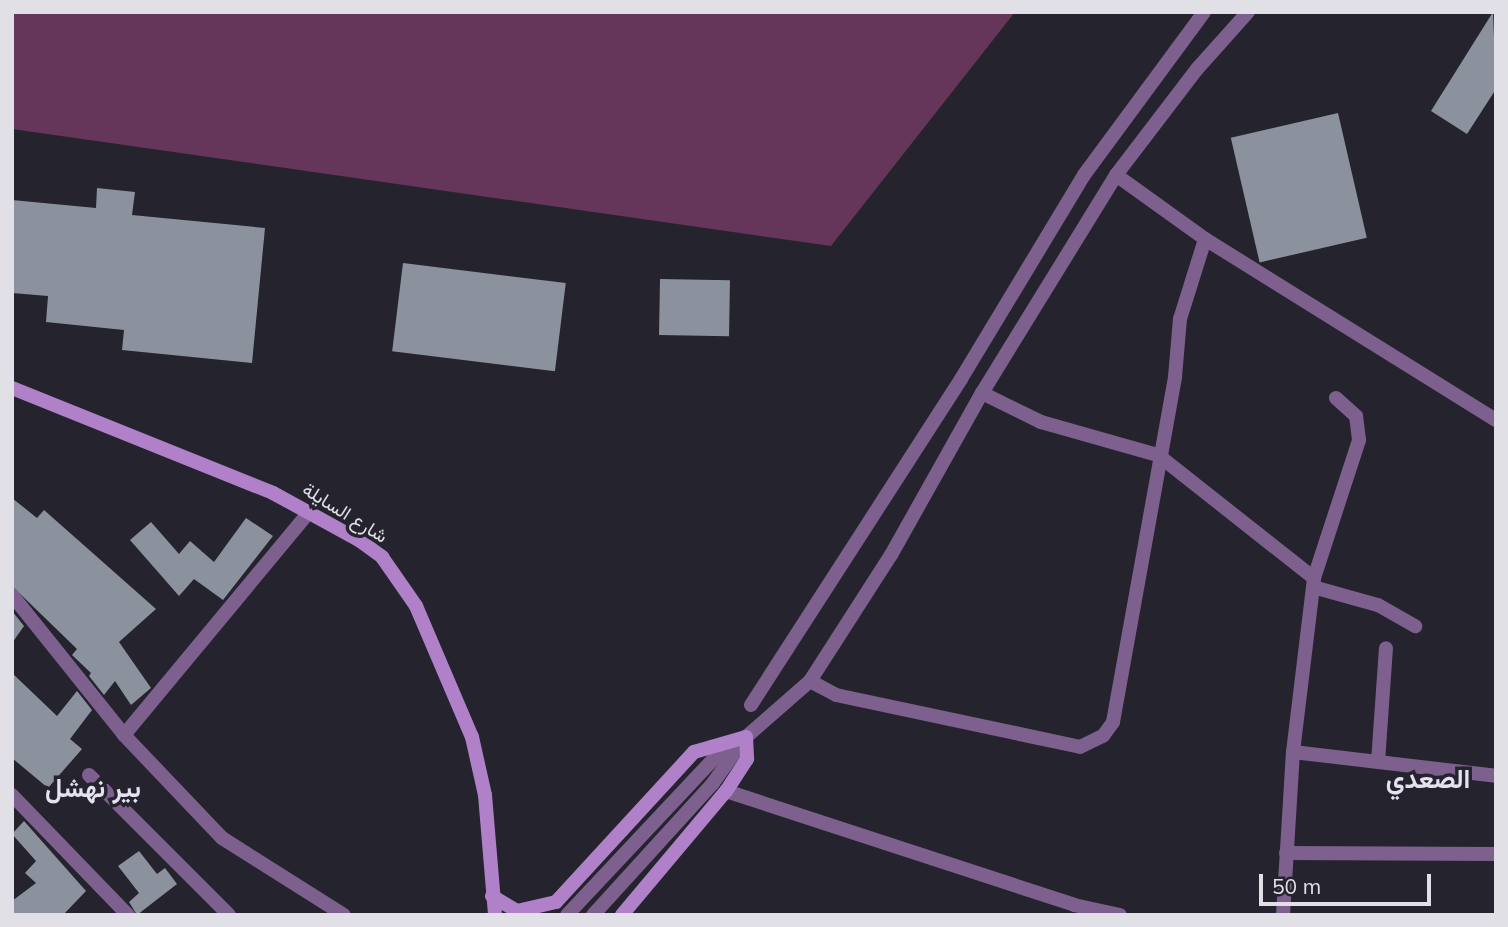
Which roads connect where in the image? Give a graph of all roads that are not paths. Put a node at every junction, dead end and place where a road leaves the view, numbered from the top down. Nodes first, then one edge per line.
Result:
1 (1204, 12) edge
2 (1248, 12) edge
3 (1116, 175) junction
4 (1205, 239) junction
5 (12, 388) edge
6 (982, 393) junction
7 (1336, 398) dead end
8 (1496, 420) edge
9 (1158, 455) junction
10 (309, 512) junction
11 (1314, 582) junction
12 (12, 595) edge
13 (1415, 626) dead end
14 (1386, 648) dead end
15 (810, 681) junction
16 (751, 705) dead end
17 (124, 735) junction
18 (746, 737) junction
19 (1293, 752) junction
20 (725, 756) junction
21 (1378, 762) junction
22 (89, 775) dead end
23 (1496, 776) edge
24 (726, 791) junction
25 (12, 795) edge
26 (1286, 853) junction
27 (1496, 854) edge
28 (492, 896) junction
29 (1073, 910) edge
30 (128, 915) edge
31 (229, 915) edge
32 (344, 915) edge
33 (484, 915) edge
34 (495, 915) edge
35 (567, 915) edge
36 (593, 915) edge
37 (622, 915) edge
38 (1120, 915) edge
39 (1283, 915) edge

1 - 16 street
2 - 3 street
3 - 4 street
3 - 6 street
4 - 8 street
4 - 9 street
5 - 10 main road, شارع السايلة
6 - 9 street
6 - 15 street
7 - 11 street
9 - 11 street
9 - 15 street
10 - 17 street
10 - 28 main road, شارع السايلة
11 - 13 street
11 - 19 street
12 - 17 street
14 - 21 street
15 - 18 street
17 - 32 street
18 - 20 street
18 - 24 main road
18 - 28 main road
19 - 21 street
19 - 26 street
20 - 35 street
20 - 36 street
21 - 23 street
22 - 31 street
24 - 29 street
24 - 37 main road
25 - 30 street
26 - 27 street
26 - 39 street
28 - 33 main road
28 - 34 main road, شارع السايلة
29 - 38 street

